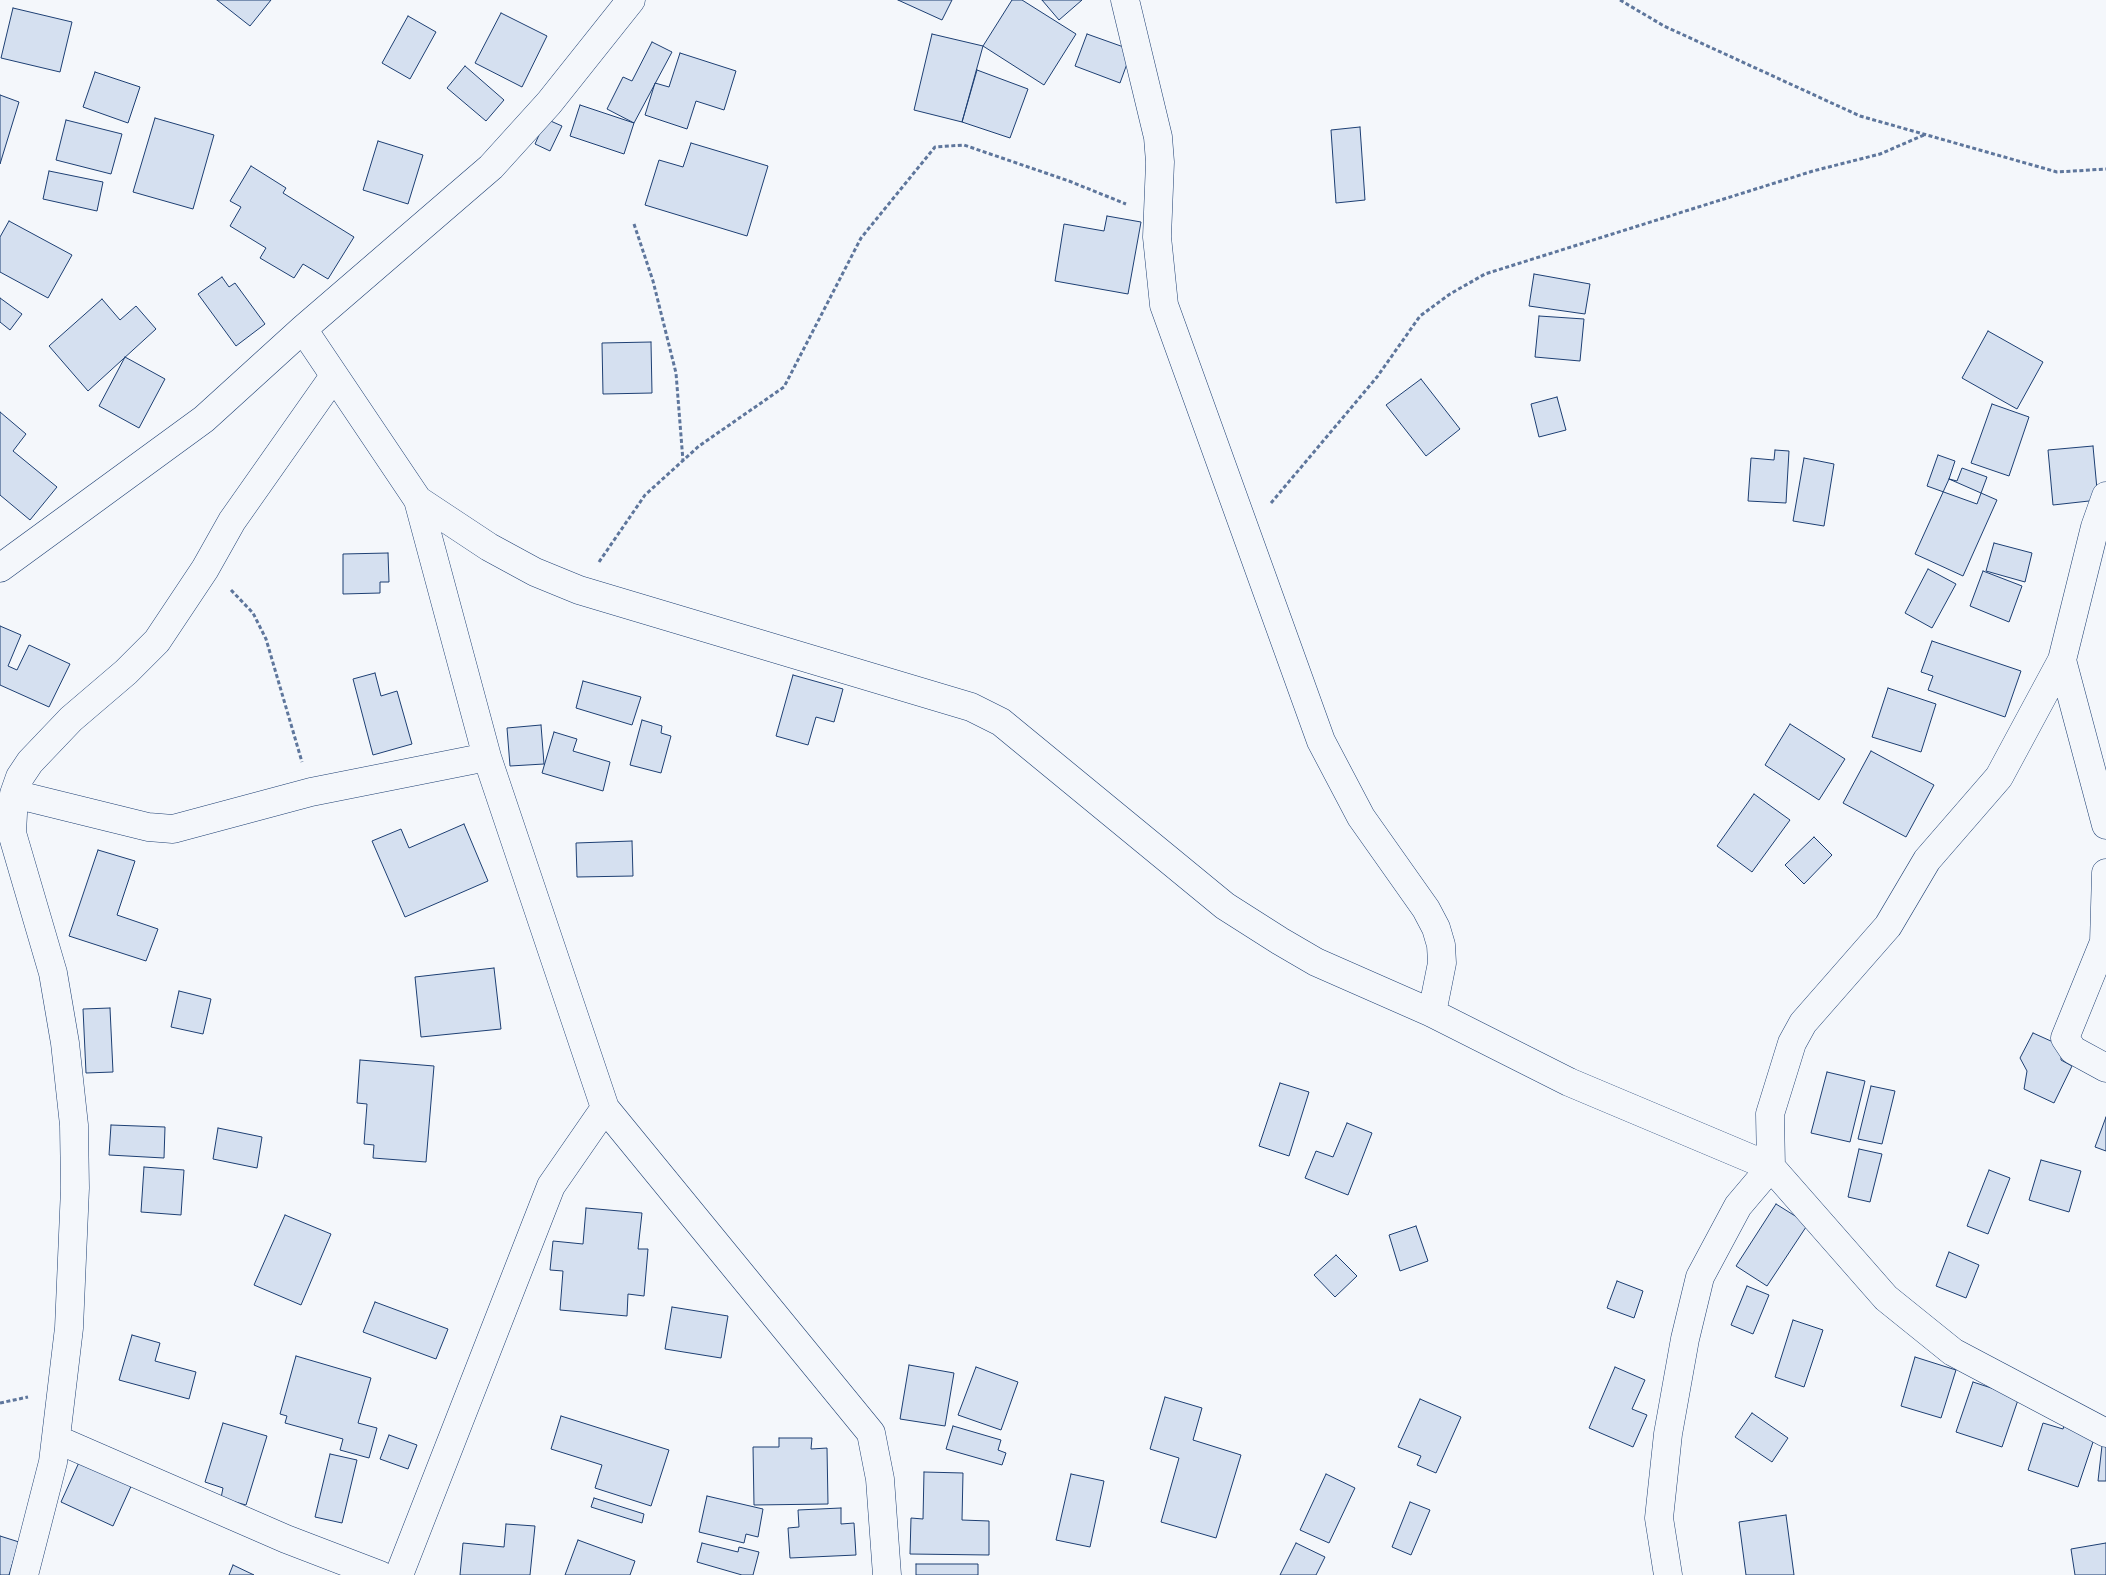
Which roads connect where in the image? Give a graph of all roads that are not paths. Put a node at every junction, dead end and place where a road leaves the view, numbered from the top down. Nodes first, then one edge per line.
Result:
1 (631, 0) edge
2 (1125, 0) edge
3 (303, 329) junction
4 (334, 376) junction
5 (2106, 496) edge
6 (418, 500) junction
7 (0, 568) edge
8 (2062, 660) junction
9 (487, 757) junction
10 (14, 794) junction
11 (2106, 824) edge
12 (2106, 873) edge
13 (1432, 1013) junction
14 (2106, 1068) edge
15 (605, 1108) junction
16 (1771, 1167) junction
17 (2106, 1432) edge
18 (56, 1438) junction
19 (24, 1575) edge
20 (380, 1575) edge
21 (399, 1575) edge
22 (887, 1575) edge
23 (1668, 1575) edge

1 - 3 street
2 - 13 street
3 - 4 street
3 - 7 street
4 - 6 street
4 - 10 street
5 - 8 street
6 - 9 street
6 - 13 street
8 - 11 street
8 - 16 street
9 - 10 street
9 - 15 street
10 - 18 street
12 - 14 street
13 - 16 street
15 - 21 street
15 - 22 street
16 - 17 street
16 - 23 street
18 - 19 street
18 - 20 street

